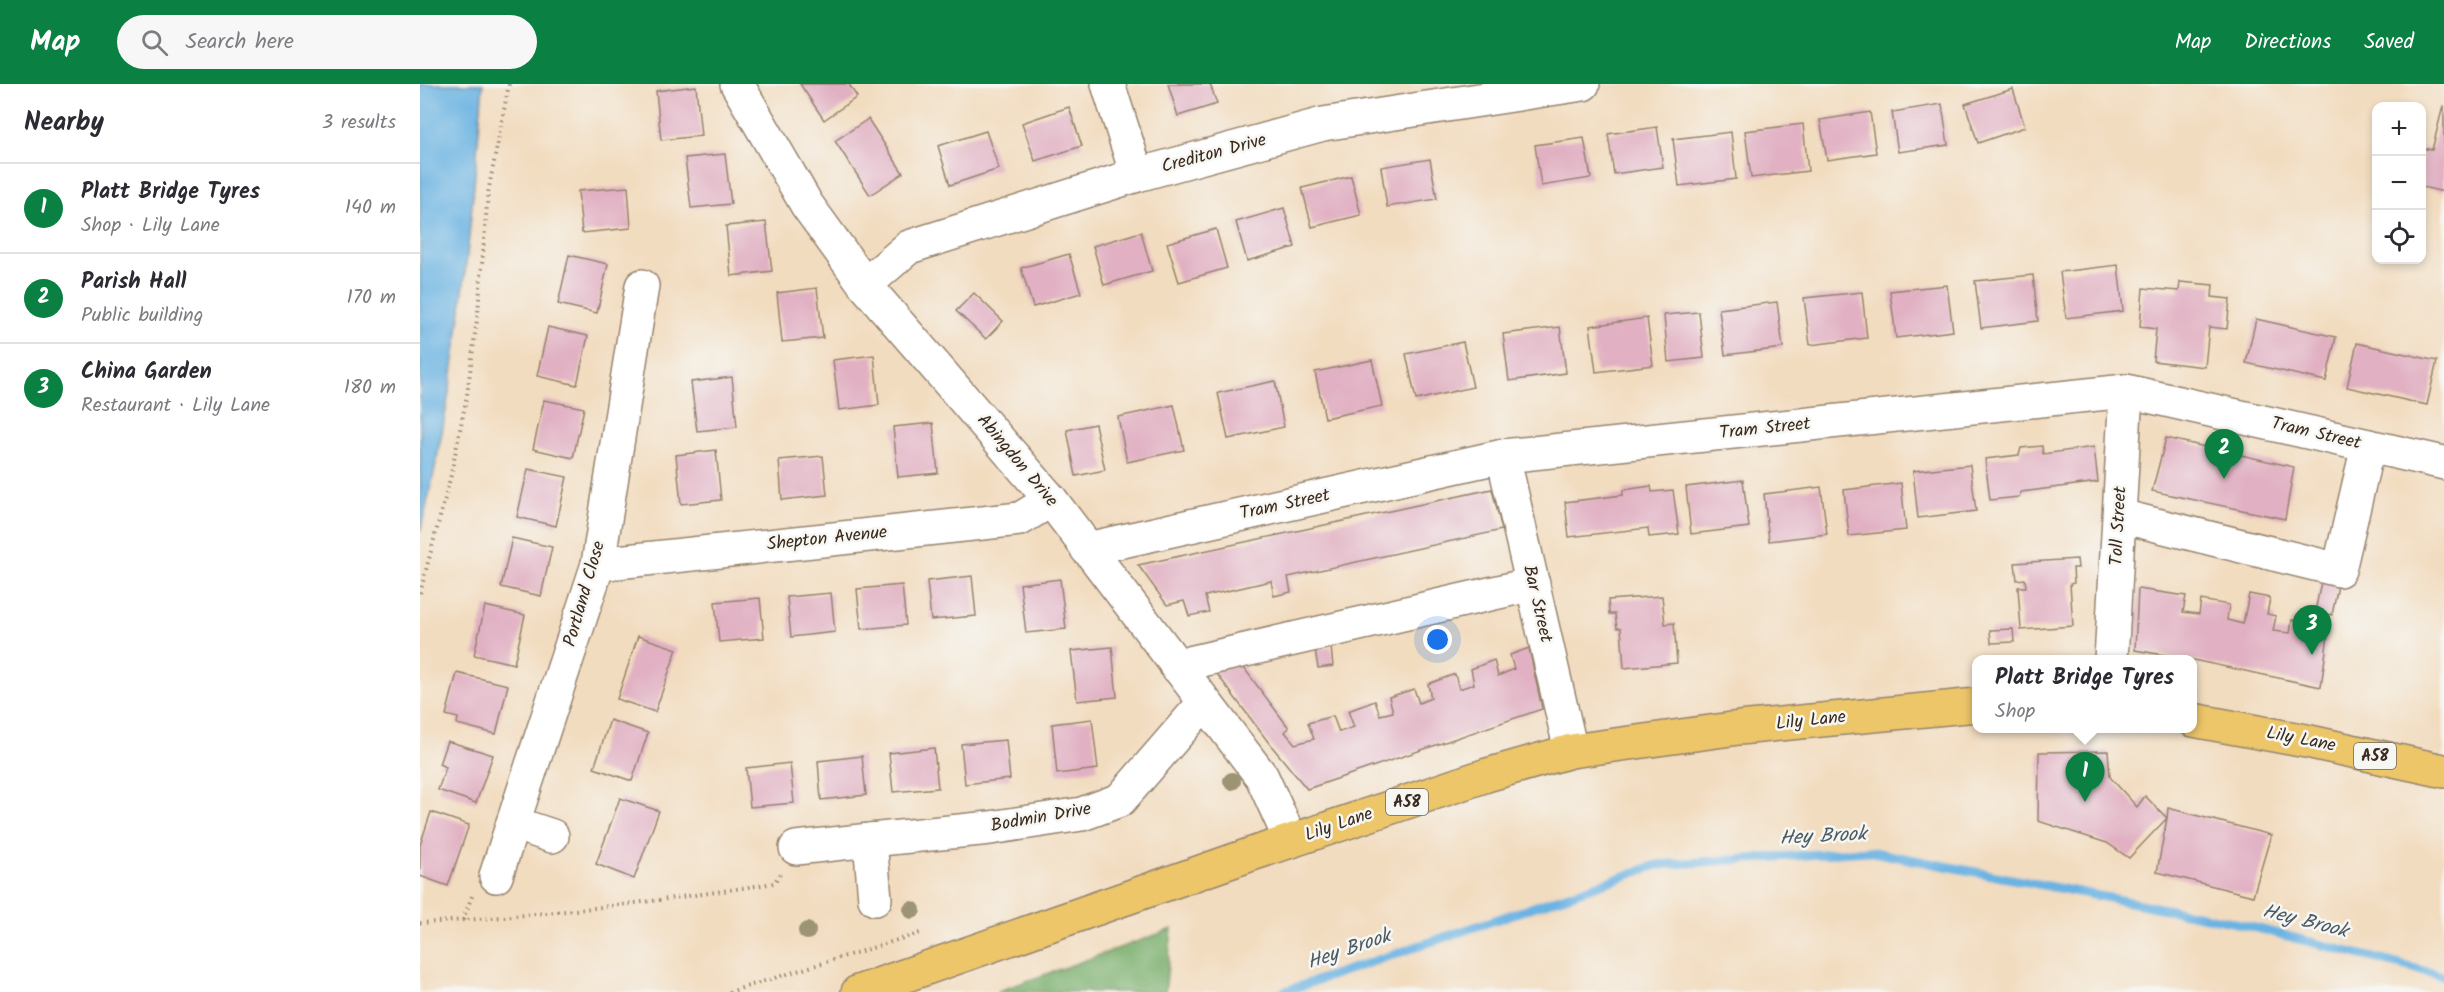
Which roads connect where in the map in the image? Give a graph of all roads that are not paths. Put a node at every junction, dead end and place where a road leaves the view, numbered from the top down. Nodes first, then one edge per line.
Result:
1 (737, 84) edge
2 (1108, 84) edge
3 (1583, 84) edge
4 (1137, 175) junction
5 (864, 285) junction
6 (642, 286) dead end
7 (2126, 391) junction
8 (2368, 446) junction
9 (1503, 456) junction
10 (2444, 463) edge
11 (1051, 500) junction
12 (2120, 516) junction
13 (1087, 549) junction
14 (598, 564) junction
15 (1533, 584) junction
16 (2111, 655) edge
17 (1176, 666) junction
18 (1204, 703) junction
19 (1972, 705) edge
20 (2197, 721) edge
21 (1571, 751) junction
22 (2444, 771) edge
23 (513, 824) junction
24 (552, 836) dead end
25 (870, 840) junction
26 (1291, 842) junction
27 (796, 848) road end
28 (496, 876) dead end
29 (875, 899) dead end
30 (858, 992) edge

1 - 5 street, Abingdon Drive
2 - 4 street
3 - 4 street, Crediton Drive
4 - 5 street, Crediton Drive
5 - 11 street, Abingdon Drive
6 - 14 street, Portland Close
7 - 8 street, Tram Street
7 - 9 street, Tram Street
7 - 12 street, Toll Street
8 - 10 street, Tram Street
8 - 12 street
9 - 13 street, Tram Street
9 - 15 street, Bar Street
11 - 13 street, Abingdon Drive
11 - 14 street, Shepton Avenue
12 - 16 street, Toll Street
13 - 17 street, Abingdon Drive
14 - 23 street, Portland Close
15 - 17 street
15 - 21 street, Bar Street
17 - 18 street, Abingdon Drive
18 - 25 street, Bodmin Drive
18 - 26 street, Abingdon Drive
19 - 21 main road, Lily Lane / A58
20 - 22 main road, Lily Lane / A58
21 - 26 main road, Lily Lane / A58
23 - 24 street
23 - 28 street, Portland Close
25 - 27 street, Bodmin Drive
25 - 29 street
26 - 30 main road, Lily Lane / A58

